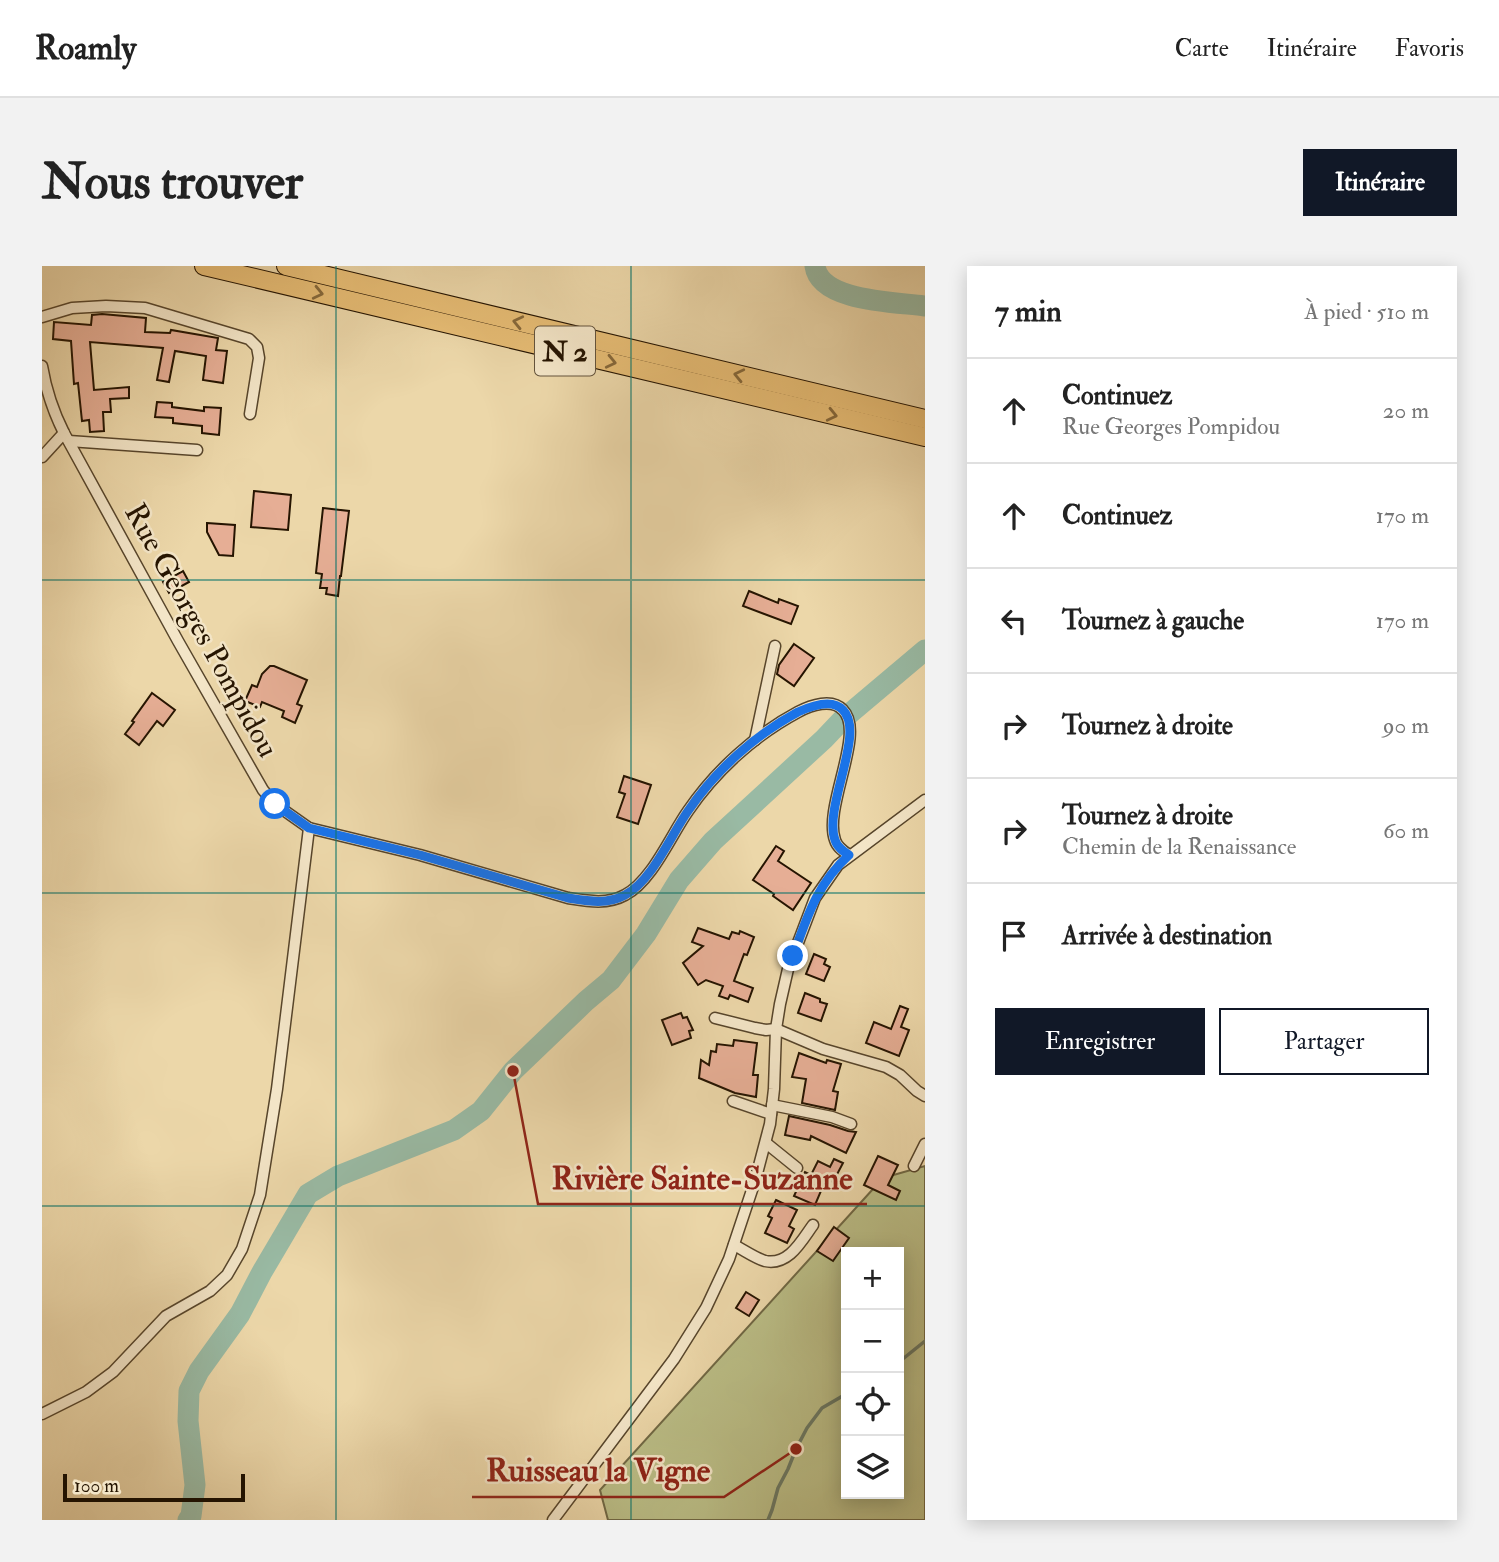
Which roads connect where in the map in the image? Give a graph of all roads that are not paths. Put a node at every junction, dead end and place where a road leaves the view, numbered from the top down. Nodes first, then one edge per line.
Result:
1 (204, 266) edge
2 (286, 266) edge
3 (42, 317) edge
4 (42, 366) edge
5 (250, 414) dead end
6 (925, 419) edge
7 (66, 437) junction
8 (925, 437) edge
9 (197, 450) dead end
10 (42, 457) edge
11 (775, 646) dead end
12 (755, 740) junction
13 (925, 800) edge
14 (309, 828) junction
15 (849, 855) junction
16 (715, 1018) dead end
17 (776, 1029) junction
18 (925, 1096) edge
19 (733, 1101) dead end
20 (772, 1109) junction
21 (851, 1124) dead end
22 (766, 1143) junction
23 (925, 1144) edge
24 (914, 1166) dead end
25 (797, 1168) dead end
26 (813, 1225) dead end
27 (734, 1245) junction
28 (42, 1414) edge
29 (553, 1520) edge

1 -> 8 highway, N 2
6 -> 2 highway, N 2
3 - 5 street
4 - 7 street, Rue Georges Pompidou
7 - 9 street
7 - 10 street
7 - 14 street, Rue Georges Pompidou
11 - 12 street
12 - 14 street
12 - 15 street
13 - 15 street
14 - 28 street
15 - 17 street
16 - 17 street
17 - 18 street
17 - 20 street
19 - 20 street
20 - 21 street
20 - 22 street
22 - 25 street
22 - 27 street
23 - 24 street
26 - 27 street
27 - 29 street

